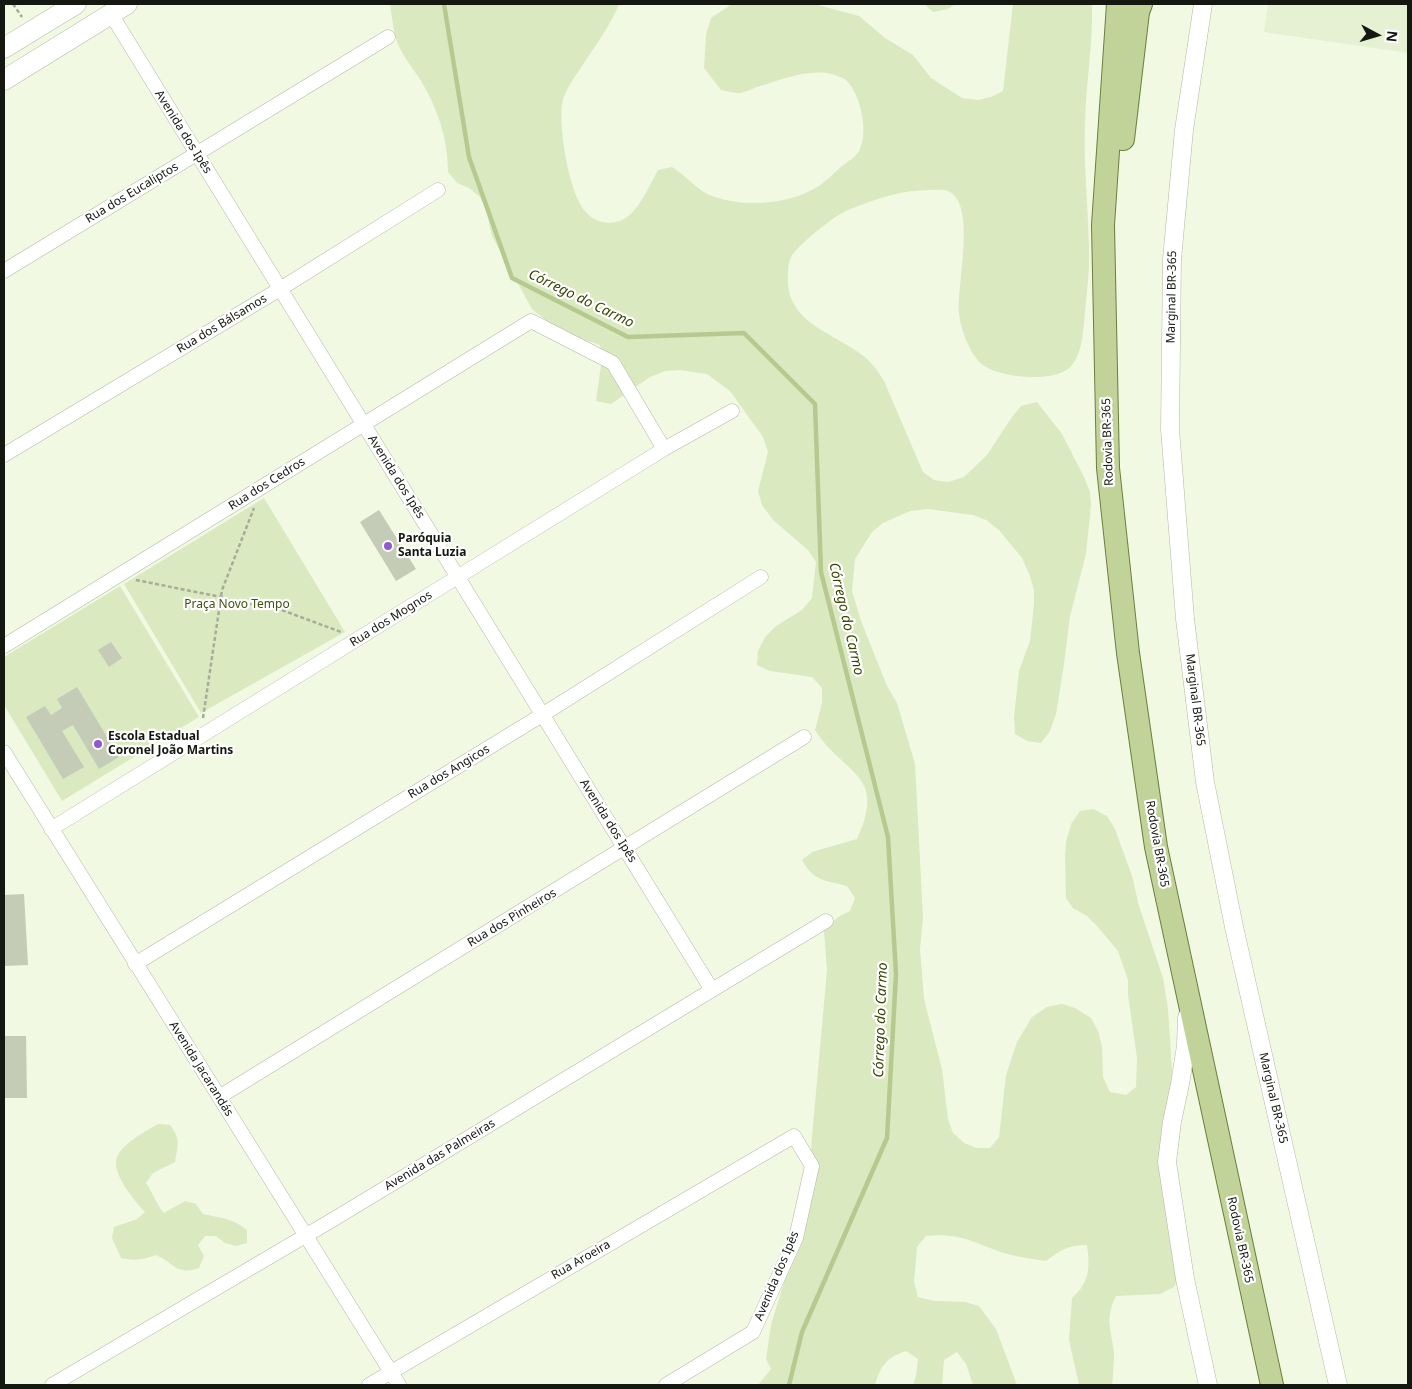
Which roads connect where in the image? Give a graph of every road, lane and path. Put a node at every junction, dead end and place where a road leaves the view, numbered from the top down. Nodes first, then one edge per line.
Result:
1 (76, 4) edge
2 (1118, 4) edge
3 (1141, 4) edge
4 (1203, 4) edge
5 (119, 9) edge
6 (388, 37) dead end
7 (4, 48) edge
8 (4, 80) edge
9 (197, 154) junction
10 (438, 190) dead end
11 (4, 272) edge
12 (280, 289) junction
13 (1105, 293) junction
14 (732, 411) dead end
15 (364, 424) junction
16 (664, 450) junction
17 (4, 455) edge
18 (263, 486) junction
19 (117, 576) junction
20 (458, 577) junction
21 (761, 577) dead end
22 (221, 597) junction
23 (359, 639) junction
24 (4, 646) edge
25 (542, 715) junction
26 (200, 737) junction
27 (804, 737) dead end
28 (4, 752) edge
29 (51, 829) junction
30 (625, 849) junction
31 (826, 921) dead end
32 (135, 964) junction
33 (712, 990) junction
34 (1187, 994) junction
35 (219, 1098) junction
36 (794, 1136) joint
37 (306, 1236) junction
38 (391, 1372) junction
39 (52, 1385) edge
40 (369, 1385) edge
41 (399, 1385) edge
42 (666, 1385) edge
43 (1208, 1385) edge
44 (1272, 1385) edge
45 (1338, 1385) edge

1 - 7 main road
2 - 13 main road, Rodovia BR-365
3 - 13 main road, Rodovia BR-365
4 - 45 street, Marginal BR-365
5 - 8 main road
5 - 9 street, Avenida dos Ipês
6 - 9 street, Rua dos Eucaliptos
9 - 11 street, Rua dos Eucaliptos
9 - 12 street, Avenida dos Ipês
10 - 12 street, Rua dos Bálsamos
12 - 15 street, Avenida dos Ipês
12 - 17 street, Rua dos Bálsamos
13 - 34 main road, Rodovia BR-365
14 - 16 street, Rua dos Mognos
15 - 16 street, Rua dos Cedros
15 - 18 street, Rua dos Cedros
15 - 20 street, Avenida dos Ipês
16 - 20 street, Rua dos Mognos
18 - 19 street, Rua dos Cedros
18 - 22 path
19 - 22 path
19 - 24 street, Rua dos Cedros
20 - 23 street, Rua dos Mognos
20 - 25 street, Avenida dos Ipês
21 - 25 street, Rua dos Angicos
22 - 23 path
22 - 26 path
23 - 26 street, Rua dos Mognos
25 - 30 street, Avenida dos Ipês
25 - 32 street, Rua dos Angicos
26 - 29 street, Rua dos Mognos
27 - 30 street, Rua dos Pinheiros
28 - 29 street, Avenida Jacarandás
29 - 32 street, Avenida Jacarandás
30 - 33 street, Avenida dos Ipês
30 - 35 street, Rua dos Pinheiros
31 - 33 street, Avenida das Palmeiras
32 - 35 street, Avenida Jacarandás
33 - 37 street, Avenida das Palmeiras
34 - 43 street
34 - 44 main road, Rodovia BR-365
35 - 37 street, Avenida Jacarandás
36 - 38 street, Rua Aroeira
36 - 42 street, Avenida dos Ipês
37 - 38 street, Avenida Jacarandás
37 - 39 street, Avenida das Palmeiras
38 - 40 street, Rua Aroeira
38 - 41 street, Avenida Jacarandás

